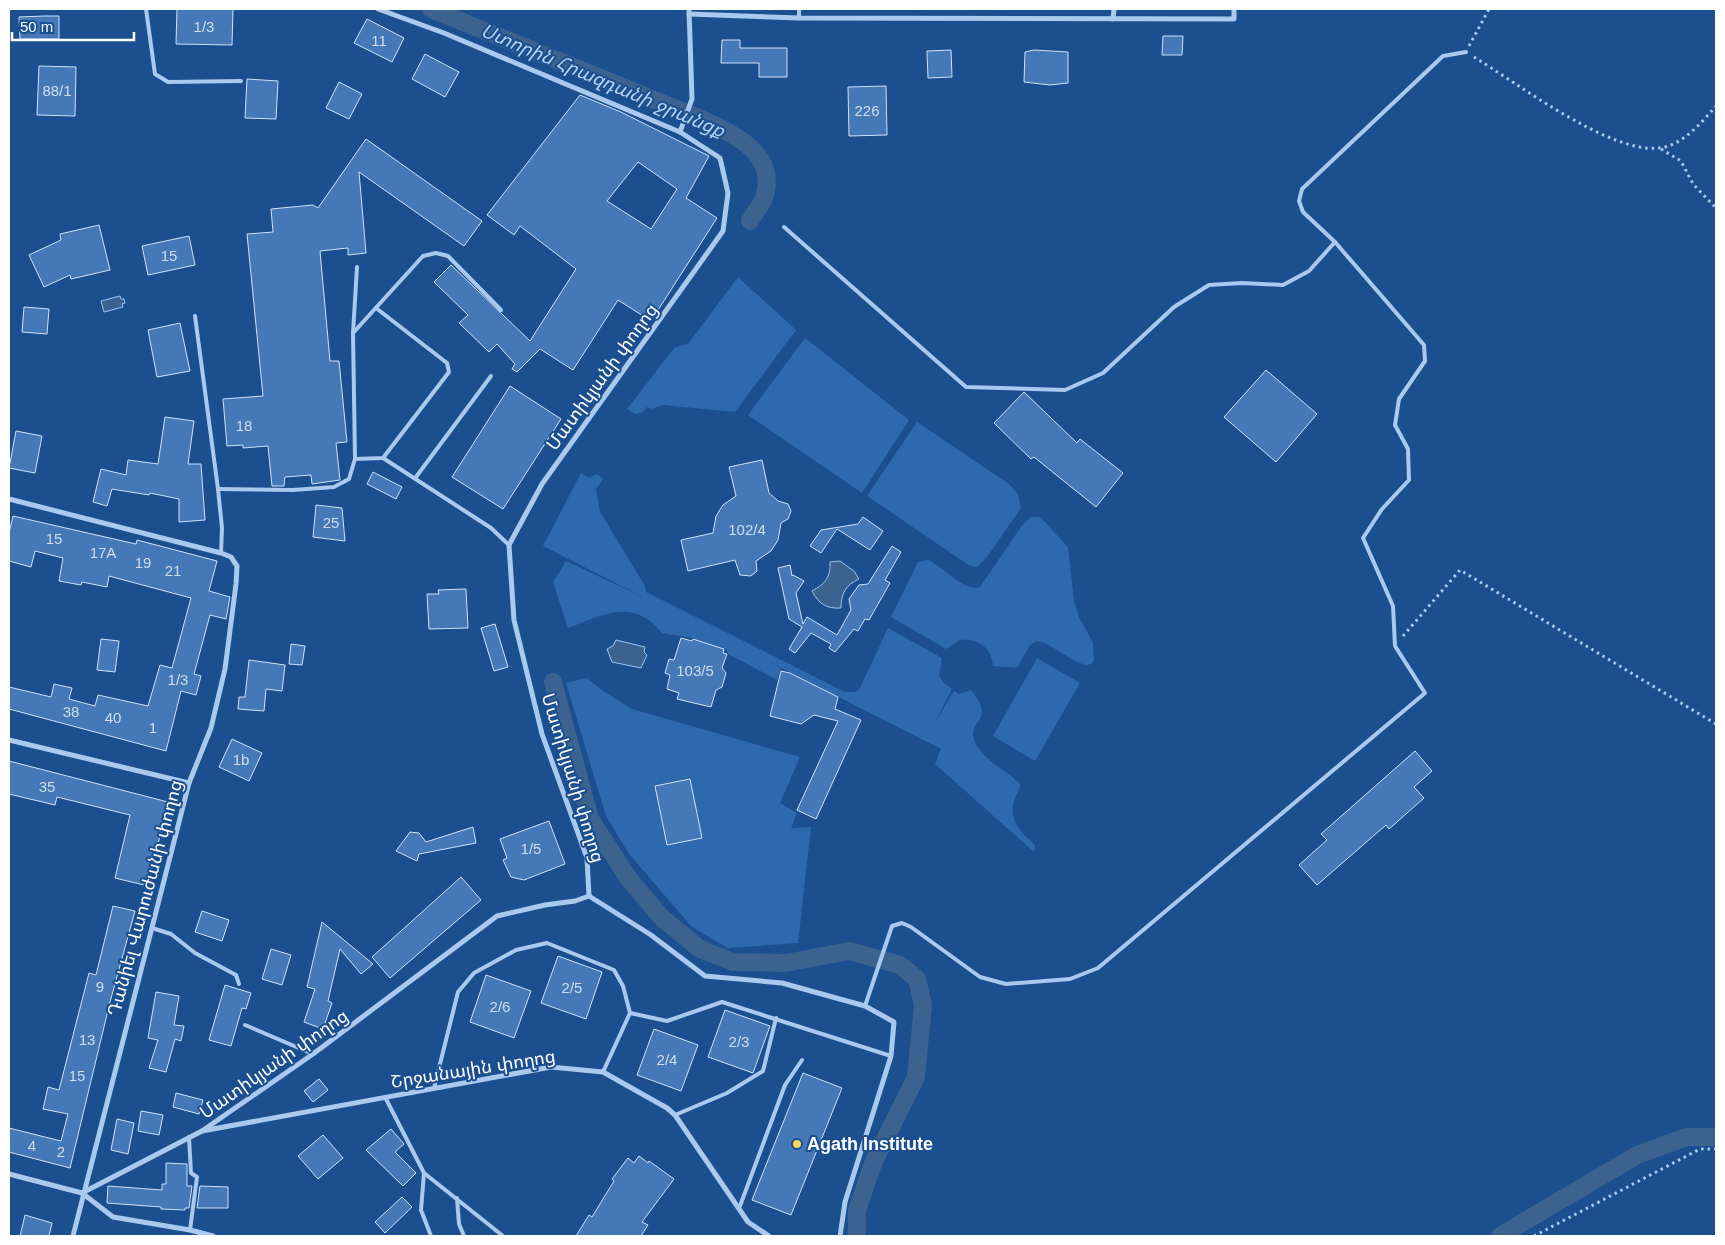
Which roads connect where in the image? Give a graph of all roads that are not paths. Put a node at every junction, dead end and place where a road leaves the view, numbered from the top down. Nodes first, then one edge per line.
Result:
1 (146, 9) edge
2 (378, 9) edge
3 (799, 9) edge
4 (1114, 9) edge
5 (1234, 9) edge
6 (689, 12) edge
7 (799, 18) junction
8 (1114, 19) junction
9 (1466, 52) road end
10 (241, 81) dead end
11 (680, 132) junction
12 (784, 227) dead end
13 (1335, 242) junction
14 (357, 267) dead end
15 (376, 308) junction
16 (501, 310) dead end
17 (195, 316) dead end
18 (353, 332) junction
19 (491, 376) dead end
20 (383, 458) junction
21 (355, 459) junction
22 (416, 478) junction
23 (218, 489) junction
24 (9, 499) edge
25 (509, 546) junction
26 (221, 553) junction
27 (9, 740) edge
28 (189, 783) junction
29 (588, 896) junction
30 (152, 928) junction
31 (239, 984) dead end
32 (866, 1006) junction
33 (630, 1013) junction
34 (776, 1018) junction
35 (245, 1025) dead end
36 (313, 1054) junction
37 (890, 1056) junction
38 (802, 1060) dead end
39 (603, 1072) junction
40 (434, 1088) junction
41 (385, 1097) junction
42 (675, 1115) junction
43 (202, 1131) junction
44 (190, 1137) junction
45 (424, 1173) junction
46 (9, 1174) edge
47 (82, 1193) junction
48 (457, 1198) junction
49 (740, 1206) junction
50 (190, 1230) junction
51 (72, 1236) edge
52 (213, 1236) edge
53 (431, 1236) edge
54 (464, 1236) edge
55 (503, 1236) edge
56 (769, 1236) edge
57 (840, 1236) edge

1 - 10 lane
2 - 11 street, Մատիկյանի փողոց
3 - 7 lane
4 - 8 street
5 - 8 street
6 - 7 street
6 - 11 street
7 - 8 street
9 - 13 lane
11 - 25 street, Մատիկյանի փողոց
12 - 13 lane
13 - 32 lane
14 - 18 lane
15 - 16 lane
15 - 18 lane
15 - 20 lane
17 - 23 lane
18 - 21 lane
19 - 22 lane
20 - 21 lane
20 - 22 lane
21 - 23 lane
22 - 25 lane
23 - 26 lane
24 - 26 street
25 - 29 street, Մատիկյանի փողոց
26 - 28 street, Դանիել Վարուժանի փողոց
27 - 28 street
28 - 30 street, Դանիել Վարուժանի փողոց
29 - 32 street
29 - 36 street, Մատիկյանի փողոց
30 - 31 lane
30 - 47 street, Դանիել Վարուժանի փողոց
32 - 37 street
33 - 34 lane
33 - 39 lane
33 - 40 lane
34 - 37 lane
34 - 42 lane
35 - 36 lane
36 - 43 street, Մատիկյանի փողոց
37 - 57 street
38 - 49 lane
39 - 40 street, Շրջանային փողոց
39 - 42 street, Շրջանային փողոց
40 - 41 street, Շրջանային փողոց
41 - 43 street, Շրջանային փողոց
41 - 45 lane
42 - 49 street, Շրջանային փողոց
43 - 44 street, Մատիկյանի փողոց
44 - 47 street, Մատիկյանի փողոց
44 - 50 lane
45 - 48 lane
45 - 53 lane
46 - 47 street
47 - 50 street
47 - 51 street, Դանիել Վարուժանի փողոց
48 - 54 lane
48 - 55 lane
49 - 56 street, Շրջանային փողոց
50 - 52 street

